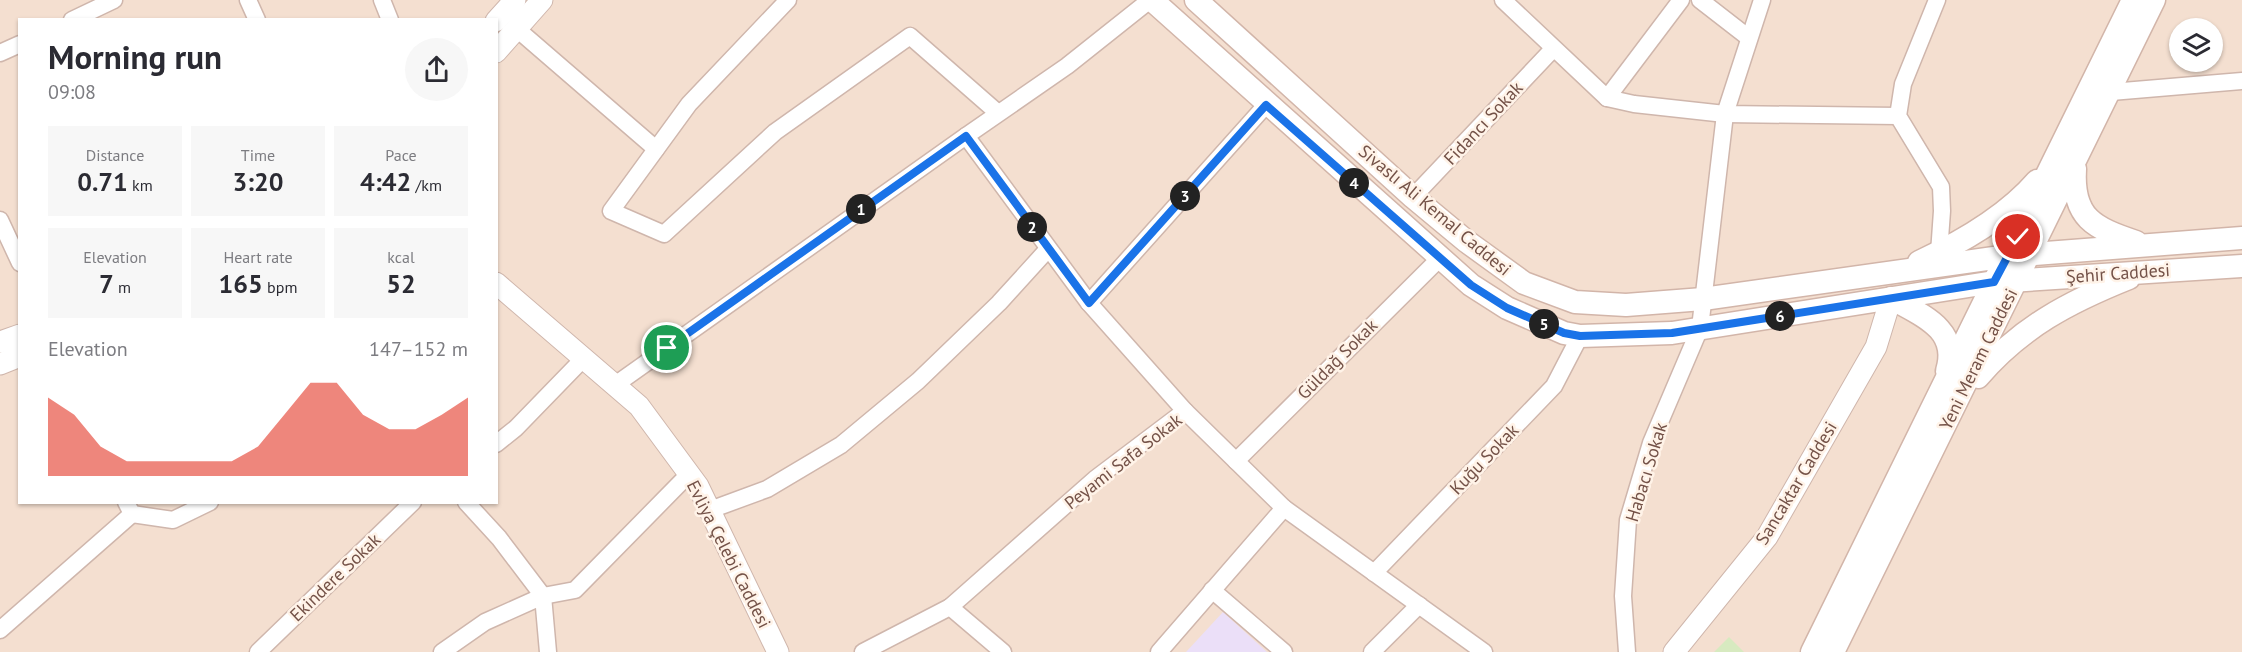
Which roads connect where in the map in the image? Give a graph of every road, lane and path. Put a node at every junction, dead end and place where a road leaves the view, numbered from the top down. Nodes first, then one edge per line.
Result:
1 (114, 0) edge
2 (248, 0) edge
3 (382, 0) edge
4 (515, 0) edge
5 (542, 0) edge
6 (788, 0) edge
7 (1151, 0) edge
8 (1196, 0) edge
9 (1503, 0) edge
10 (1681, 0) edge
11 (1700, 0) edge
12 (1762, 0) edge
13 (1937, 0) edge
14 (2133, 0) edge
15 (2154, 0) edge
16 (78, 14) edge
17 (256, 18) edge
18 (389, 18) edge
19 (498, 19) edge
20 (517, 28) junction
21 (1749, 38) junction
22 (18, 45) edge
23 (1553, 49) junction
24 (498, 50) edge
25 (0, 53) edge
26 (2242, 81) edge
27 (2111, 92) junction
28 (1607, 98) junction
29 (1266, 105) junction
30 (998, 113) junction
31 (1725, 114) junction
32 (1898, 116) junction
33 (966, 136) junction
34 (656, 149) junction
35 (2066, 160) junction
36 (1413, 197) junction
37 (0, 220) edge
38 (2242, 238) edge
39 (2146, 245) junction
40 (1048, 249) junction
41 (1939, 253) junction
42 (2019, 255) junction
43 (18, 259) edge
44 (1439, 259) junction
45 (2242, 266) edge
46 (2149, 270) junction
47 (1898, 271) junction
48 (2006, 281) junction
49 (498, 288) edge
50 (1890, 298) junction
51 (1703, 299) junction
52 (1089, 303) junction
53 (1700, 328) junction
54 (18, 335) edge
55 (1580, 336) junction
56 (0, 342) edge
57 (18, 357) edge
58 (584, 358) junction
59 (0, 364) edge
60 (615, 385) junction
61 (1951, 393) junction
62 (1185, 411) junction
63 (498, 442) edge
64 (1236, 461) junction
65 (689, 474) junction
66 (206, 504) edge
67 (411, 504) edge
68 (468, 504) edge
69 (129, 508) edge
70 (1284, 508) junction
71 (710, 510) junction
72 (1374, 573) junction
73 (1212, 590) junction
74 (543, 596) junction
75 (1419, 605) junction
76 (950, 607) junction
77 (0, 630) edge
78 (258, 652) edge
79 (442, 652) edge
80 (548, 652) edge
81 (778, 652) edge
82 (862, 652) edge
83 (1003, 652) edge
84 (1159, 652) edge
85 (1284, 652) edge
86 (1372, 652) edge
87 (1484, 652) edge
88 (1627, 652) edge
89 (1674, 652) edge
90 (1812, 652) edge
91 (1833, 652) edge

1 - 16 street
2 - 17 street
3 - 18 street
4 - 19 street
5 - 20 street
6 - 34 street
7 - 29 main road, Sivaslı Ali Kemal Caddesi
7 - 30 street
8 - 36 main road, Sivaslı Ali Kemal Caddesi
9 - 23 street
10 - 28 street
11 - 21 street
12 - 21 street, Habacı Sokak
13 - 32 street
14 - 35 main road, Yeni Meram Caddesi
15 - 27 main road, Yeni Meram Caddesi
20 - 24 street
20 - 34 street
21 - 31 street, Habacı Sokak
22 - 25 street
23 - 28 street
23 - 36 street, Fidancı Sokak
26 - 27 street
27 - 35 main road, Yeni Meram Caddesi
28 - 31 street
29 - 44 main road, Sivaslı Ali Kemal Caddesi
29 - 52 street
30 - 33 street
30 - 34 street
31 - 32 street
31 - 51 street, Habacı Sokak
32 - 41 street
33 - 40 street
33 - 60 street
35 - 39 main road
35 - 41 main road
35 - 42 main road, Yeni Meram Caddesi
36 - 51 main road, Sivaslı Ali Kemal Caddesi
37 - 43 street
38 - 39 main road, Şehir Caddesi
39 - 42 main road, Şehir Caddesi
40 - 52 street
40 - 71 street
41 - 47 main road
42 - 47 main road, Sivaslı Ali Kemal Caddesi
42 - 48 main road, Yeni Meram Caddesi
44 - 55 main road, Sivaslı Ali Kemal Caddesi
44 - 64 street, Güldağ Sokak
45 - 46 main road, Şehir Caddesi
46 - 48 main road, Şehir Caddesi
46 - 61 main road
47 - 51 main road, Sivaslı Ali Kemal Caddesi
48 - 50 main road, Sivaslı Ali Kemal Caddesi
48 - 61 main road, Yeni Meram Caddesi
49 - 58 street, Evliya Çelebi Caddesi
50 - 53 main road, Sivaslı Ali Kemal Caddesi
50 - 61 main road
50 - 89 street, Sancaktar Caddesi
51 - 53 street, Habacı Sokak
52 - 62 street
53 - 55 main road, Sivaslı Ali Kemal Caddesi
53 - 88 street, Habacı Sokak
54 - 56 street
55 - 72 street, Kuğu Sokak
57 - 59 street
58 - 60 street, Evliya Çelebi Caddesi
58 - 63 street
60 - 65 street, Evliya Çelebi Caddesi
61 - 90 main road, Yeni Meram Caddesi
61 - 91 main road, Yeni Meram Caddesi
62 - 64 street, Peyami Safa Sokak
62 - 76 street, Peyami Safa Sokak
64 - 70 street, Peyami Safa Sokak
65 - 71 street, Evliya Çelebi Caddesi
65 - 74 street
66 - 69 street
67 - 78 street, Ekindere Sokak
68 - 74 street
69 - 77 street
70 - 72 street, Peyami Safa Sokak
70 - 73 street
71 - 81 street, Evliya Çelebi Caddesi
72 - 75 street, Peyami Safa Sokak
73 - 84 street
73 - 85 street
74 - 79 street
74 - 80 street
75 - 86 street
75 - 87 street, Peyami Safa Sokak
76 - 82 street, Peyami Safa Sokak
76 - 83 street

